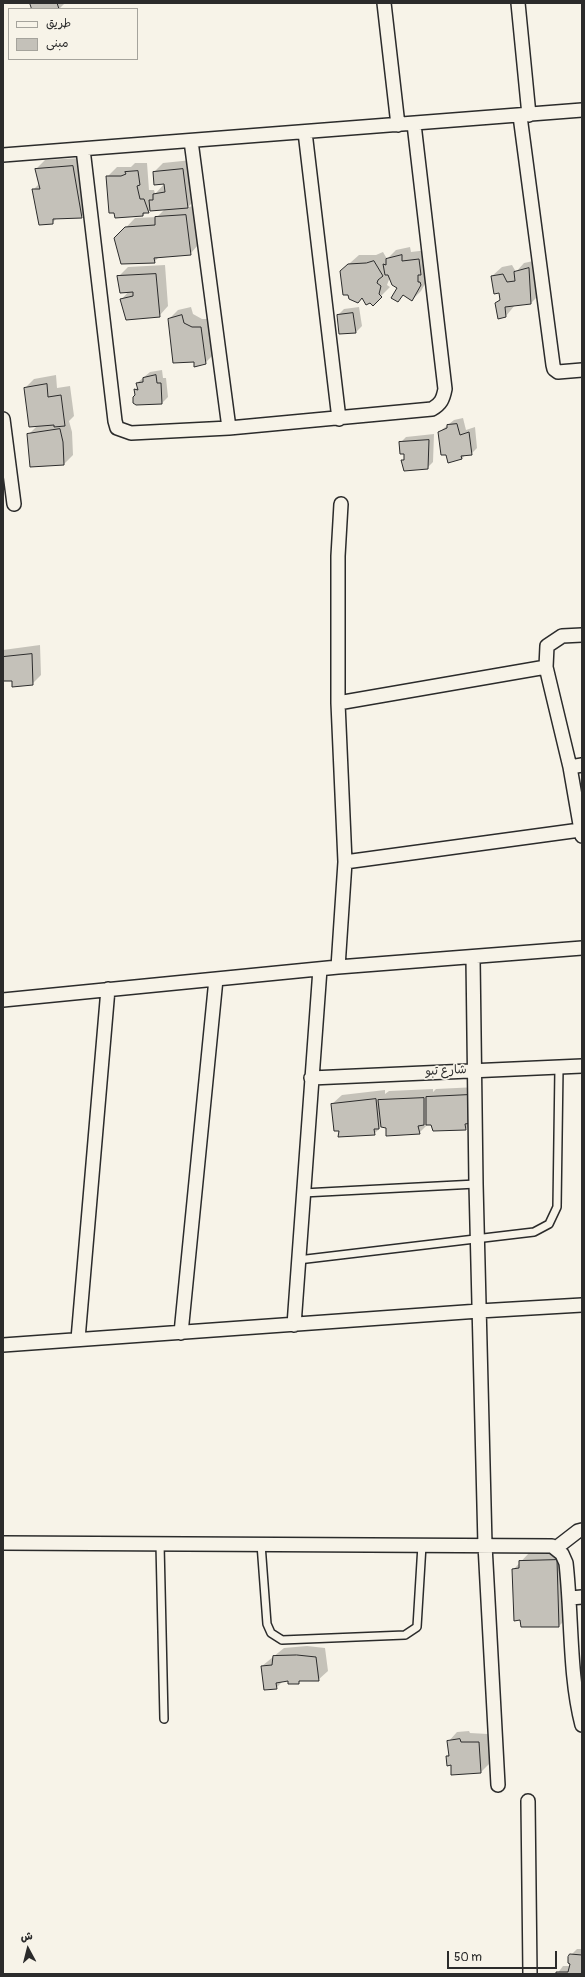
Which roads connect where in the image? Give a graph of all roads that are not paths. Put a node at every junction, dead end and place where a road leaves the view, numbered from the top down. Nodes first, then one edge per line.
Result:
1 (384, 3) edge
2 (518, 3) edge
3 (582, 110) edge
4 (524, 115) junction
5 (414, 124) junction
6 (398, 125) junction
7 (305, 132) junction
8 (191, 140) junction
9 (83, 149) junction
10 (3, 155) edge
11 (582, 370) edge
12 (3, 419) edge
13 (339, 419) junction
14 (3, 422) edge
15 (229, 428) junction
16 (14, 504) dead end
17 (341, 504) dead end
18 (582, 634) edge
19 (546, 667) junction
20 (338, 703) junction
21 (576, 766) edge
22 (581, 833) edge
23 (345, 862) junction
24 (582, 948) edge
25 (473, 958) junction
26 (338, 968) junction
27 (320, 970) junction
28 (216, 979) junction
29 (108, 989) junction
30 (3, 1000) edge
31 (582, 1066) edge
32 (559, 1068) junction
33 (474, 1069) junction
34 (311, 1078) junction
35 (476, 1184) junction
36 (303, 1193) junction
37 (477, 1239) junction
38 (298, 1260) junction
39 (582, 1305) edge
40 (480, 1311) junction
41 (294, 1325) junction
42 (181, 1333) junction
43 (78, 1339) junction
44 (3, 1345) edge
45 (582, 1530) edge
46 (3, 1543) edge
47 (160, 1544) junction
48 (261, 1544) junction
49 (422, 1545) junction
50 (485, 1545) junction
51 (556, 1548) junction
52 (576, 1598) edge
53 (580, 1712) edge
54 (164, 1719) dead end
55 (582, 1725) edge
56 (498, 1785) dead end
57 (528, 1801) dead end
58 (530, 1974) edge

1 - 6 street
2 - 4 street
3 - 4 street
4 - 5 street
4 - 11 street
5 - 6 street
5 - 13 street
6 - 7 street
7 - 8 street
7 - 13 street
8 - 9 street
8 - 15 street
9 - 10 street
9 - 15 street
12 - 14 street
13 - 15 street
14 - 16 street
17 - 20 street
18 - 19 street
19 - 20 street
19 - 21 street
20 - 23 street
21 - 22 street
22 - 23 street
23 - 26 street
24 - 25 street
25 - 26 street
25 - 33 street
26 - 27 street
27 - 28 street
27 - 34 street
28 - 29 street
28 - 42 street
29 - 30 street
29 - 43 street
31 - 32 street, شارع تبو
32 - 33 street, شارع تبو
32 - 37 lane
33 - 34 street, شارع تبو
33 - 35 street
34 - 36 street
35 - 36 lane
35 - 37 street
36 - 38 street
37 - 38 lane
37 - 40 street
38 - 41 street
39 - 40 street
40 - 41 street
40 - 50 street
41 - 42 street
42 - 43 street
43 - 44 street
45 - 51 street
46 - 47 street
47 - 48 street
47 - 54 lane
48 - 49 street
48 - 49 lane
49 - 50 street
50 - 51 street
50 - 56 street
51 - 52 street
52 - 53 street
53 - 55 street
57 - 58 street

